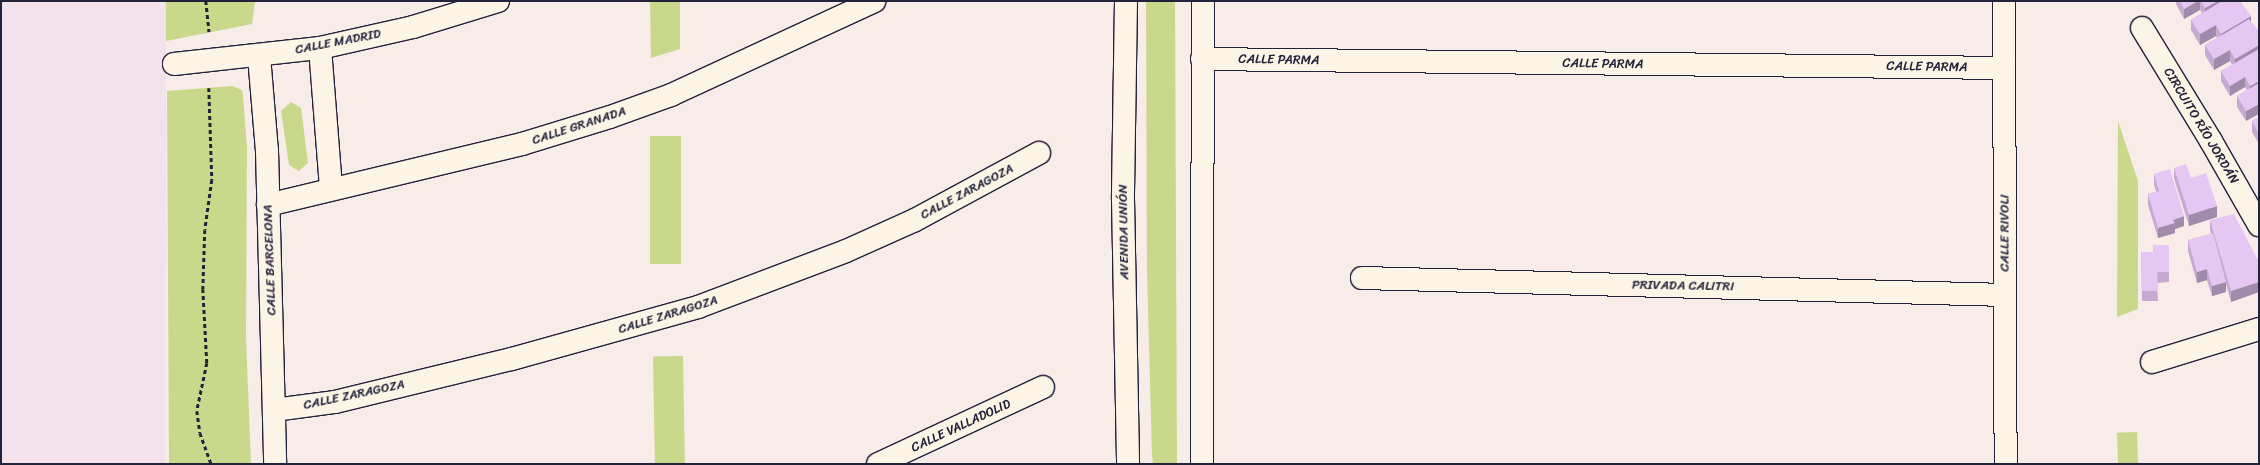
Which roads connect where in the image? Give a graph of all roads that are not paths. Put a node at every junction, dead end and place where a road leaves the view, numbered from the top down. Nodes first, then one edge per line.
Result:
1 (498, 1) edge
2 (874, 1) edge
3 (1126, 1) edge
4 (1203, 1) edge
5 (2004, 1) edge
6 (2142, 28) dead end
7 (320, 48) junction
8 (259, 56) junction
9 (1202, 59) junction
10 (174, 64) dead end
11 (2004, 68) junction
12 (1038, 153) dead end
13 (331, 188) junction
14 (268, 205) junction
15 (2259, 225) edge
16 (1362, 278) dead end
17 (2005, 295) junction
18 (2259, 329) edge
19 (2152, 362) dead end
20 (1043, 388) dead end
21 (274, 410) junction
22 (275, 464) edge
23 (878, 464) edge
24 (1128, 464) edge
25 (1202, 464) edge
26 (2006, 464) edge

1 - 7 street, CALLE MADRID
2 - 13 street, CALLE GRANADA
3 - 24 street, AVENIDA UNIÓN
4 - 9 street
5 - 11 street, CALLE RIVOLI
6 - 15 street, CIRCUITO RÍO JORDÁN
7 - 8 street, CALLE MADRID
7 - 13 street
8 - 10 street, CALLE MADRID
8 - 14 street, CALLE BARCELONA
9 - 11 street, CALLE PARMA
9 - 25 street
11 - 17 street, CALLE RIVOLI
12 - 21 street, CALLE ZARAGOZA
13 - 14 street, CALLE GRANADA
14 - 21 street, CALLE BARCELONA
16 - 17 street, PRIVADA CALITRI
17 - 26 street, CALLE RIVOLI
18 - 19 street
20 - 23 street, CALLE VALLADOLID
21 - 22 street, CALLE BARCELONA

